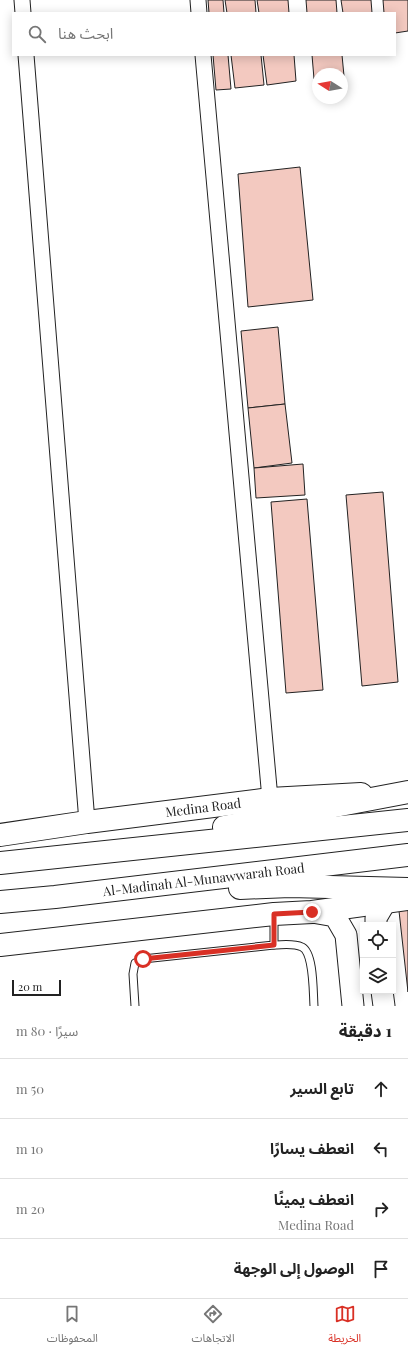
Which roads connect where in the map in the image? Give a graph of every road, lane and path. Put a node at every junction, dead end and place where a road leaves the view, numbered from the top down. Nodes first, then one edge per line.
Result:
1 (22, 0) edge
2 (198, 0) edge
3 (23, 12) edge
4 (199, 12) edge
5 (26, 56) edge
6 (203, 56) edge
7 (408, 792) edge
8 (270, 799) junction
9 (408, 820) edge
10 (87, 822) junction
11 (0, 835) edge
12 (408, 855) edge
13 (58, 858) junction
14 (0, 863) edge
15 (408, 888) edge
16 (55, 897) junction
17 (408, 899) edge
18 (386, 901) junction
19 (0, 902) edge
20 (312, 912) junction
21 (274, 914) junction
22 (376, 922) edge
23 (0, 945) edge
24 (274, 945) junction
25 (382, 994) edge
26 (136, 1006) edge
27 (314, 1006) edge
28 (353, 1006) edge
29 (384, 1006) edge

1 - 3 street
2 - 4 street
5 - 10 street
6 - 8 street
7 - 8 main road, Medina Road
7 - 13 main road
8 - 10 main road, Medina Road
9 - 13 main road
10 - 11 main road, Medina Road
12 - 16 main road, Al-Madinah Al-Munawwarah Road
13 - 14 main road
15 - 16 main road
16 - 19 main road, Al-Madinah Al-Munawwarah Road
17 - 18 main road
18 - 20 main road
18 - 22 main road
20 - 21 main road
20 - 28 main road
21 - 23 main road
21 - 24 lane
24 - 26 lane
24 - 27 lane
25 - 29 main road

